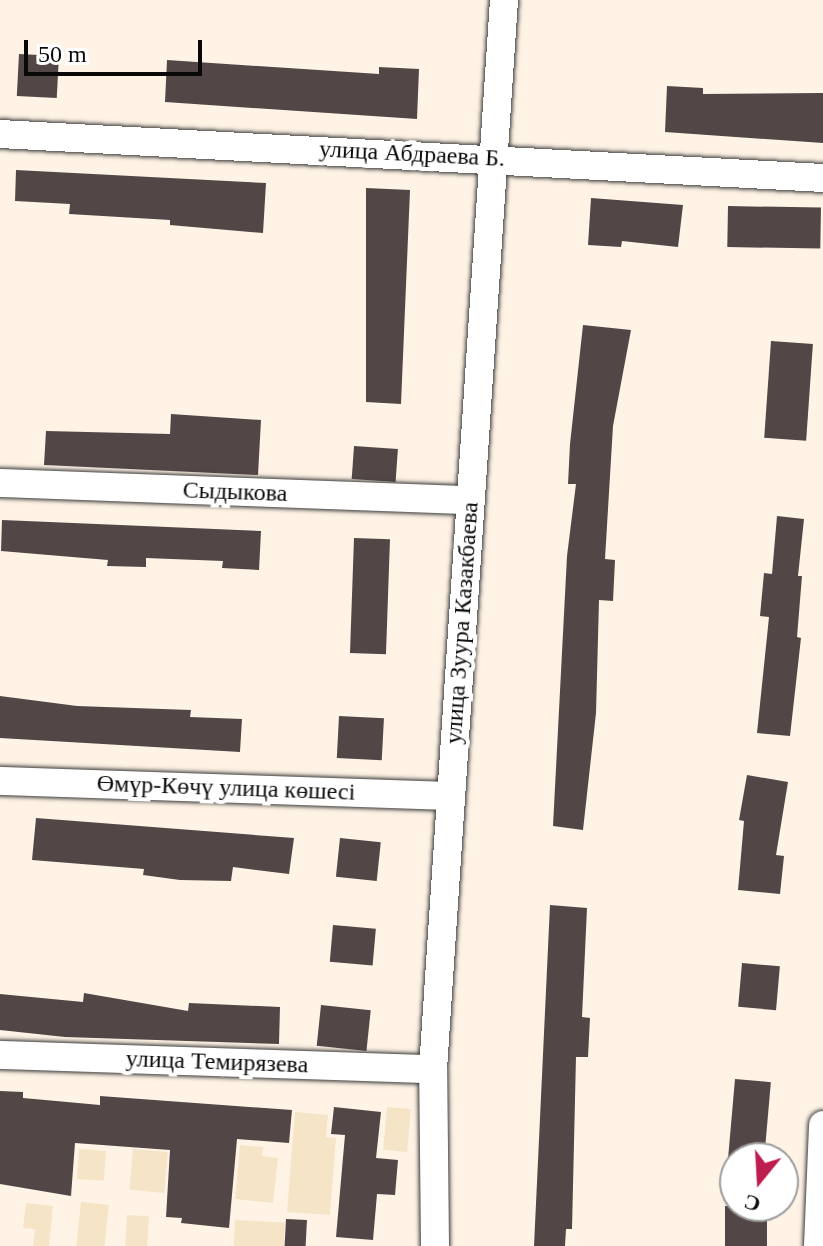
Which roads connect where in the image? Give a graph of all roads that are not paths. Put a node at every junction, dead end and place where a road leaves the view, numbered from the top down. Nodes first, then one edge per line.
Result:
1 (504, 0) edge
2 (0, 134) edge
3 (492, 158) junction
4 (823, 178) edge
5 (0, 483) edge
6 (470, 500) junction
7 (0, 781) edge
8 (451, 796) junction
9 (0, 1055) edge
10 (433, 1069) junction
11 (823, 1125) edge
12 (435, 1246) edge
13 (818, 1246) edge

1 - 3 street, улица Зуура Казакбаева
2 - 3 street, улица Абдраева Б.
3 - 4 street, улица Абдраева Б.
3 - 6 street, улица Зуура Казакбаева
5 - 6 street, Сыдыкова
6 - 8 street, улица Зуура Казакбаева
7 - 8 street, Өмүр-Көчү улица көшесі
8 - 10 street, улица Зуура Казакбаева
9 - 10 street, улица Темирязева
10 - 12 street, улица Зуура Казакбаева
11 - 13 street

